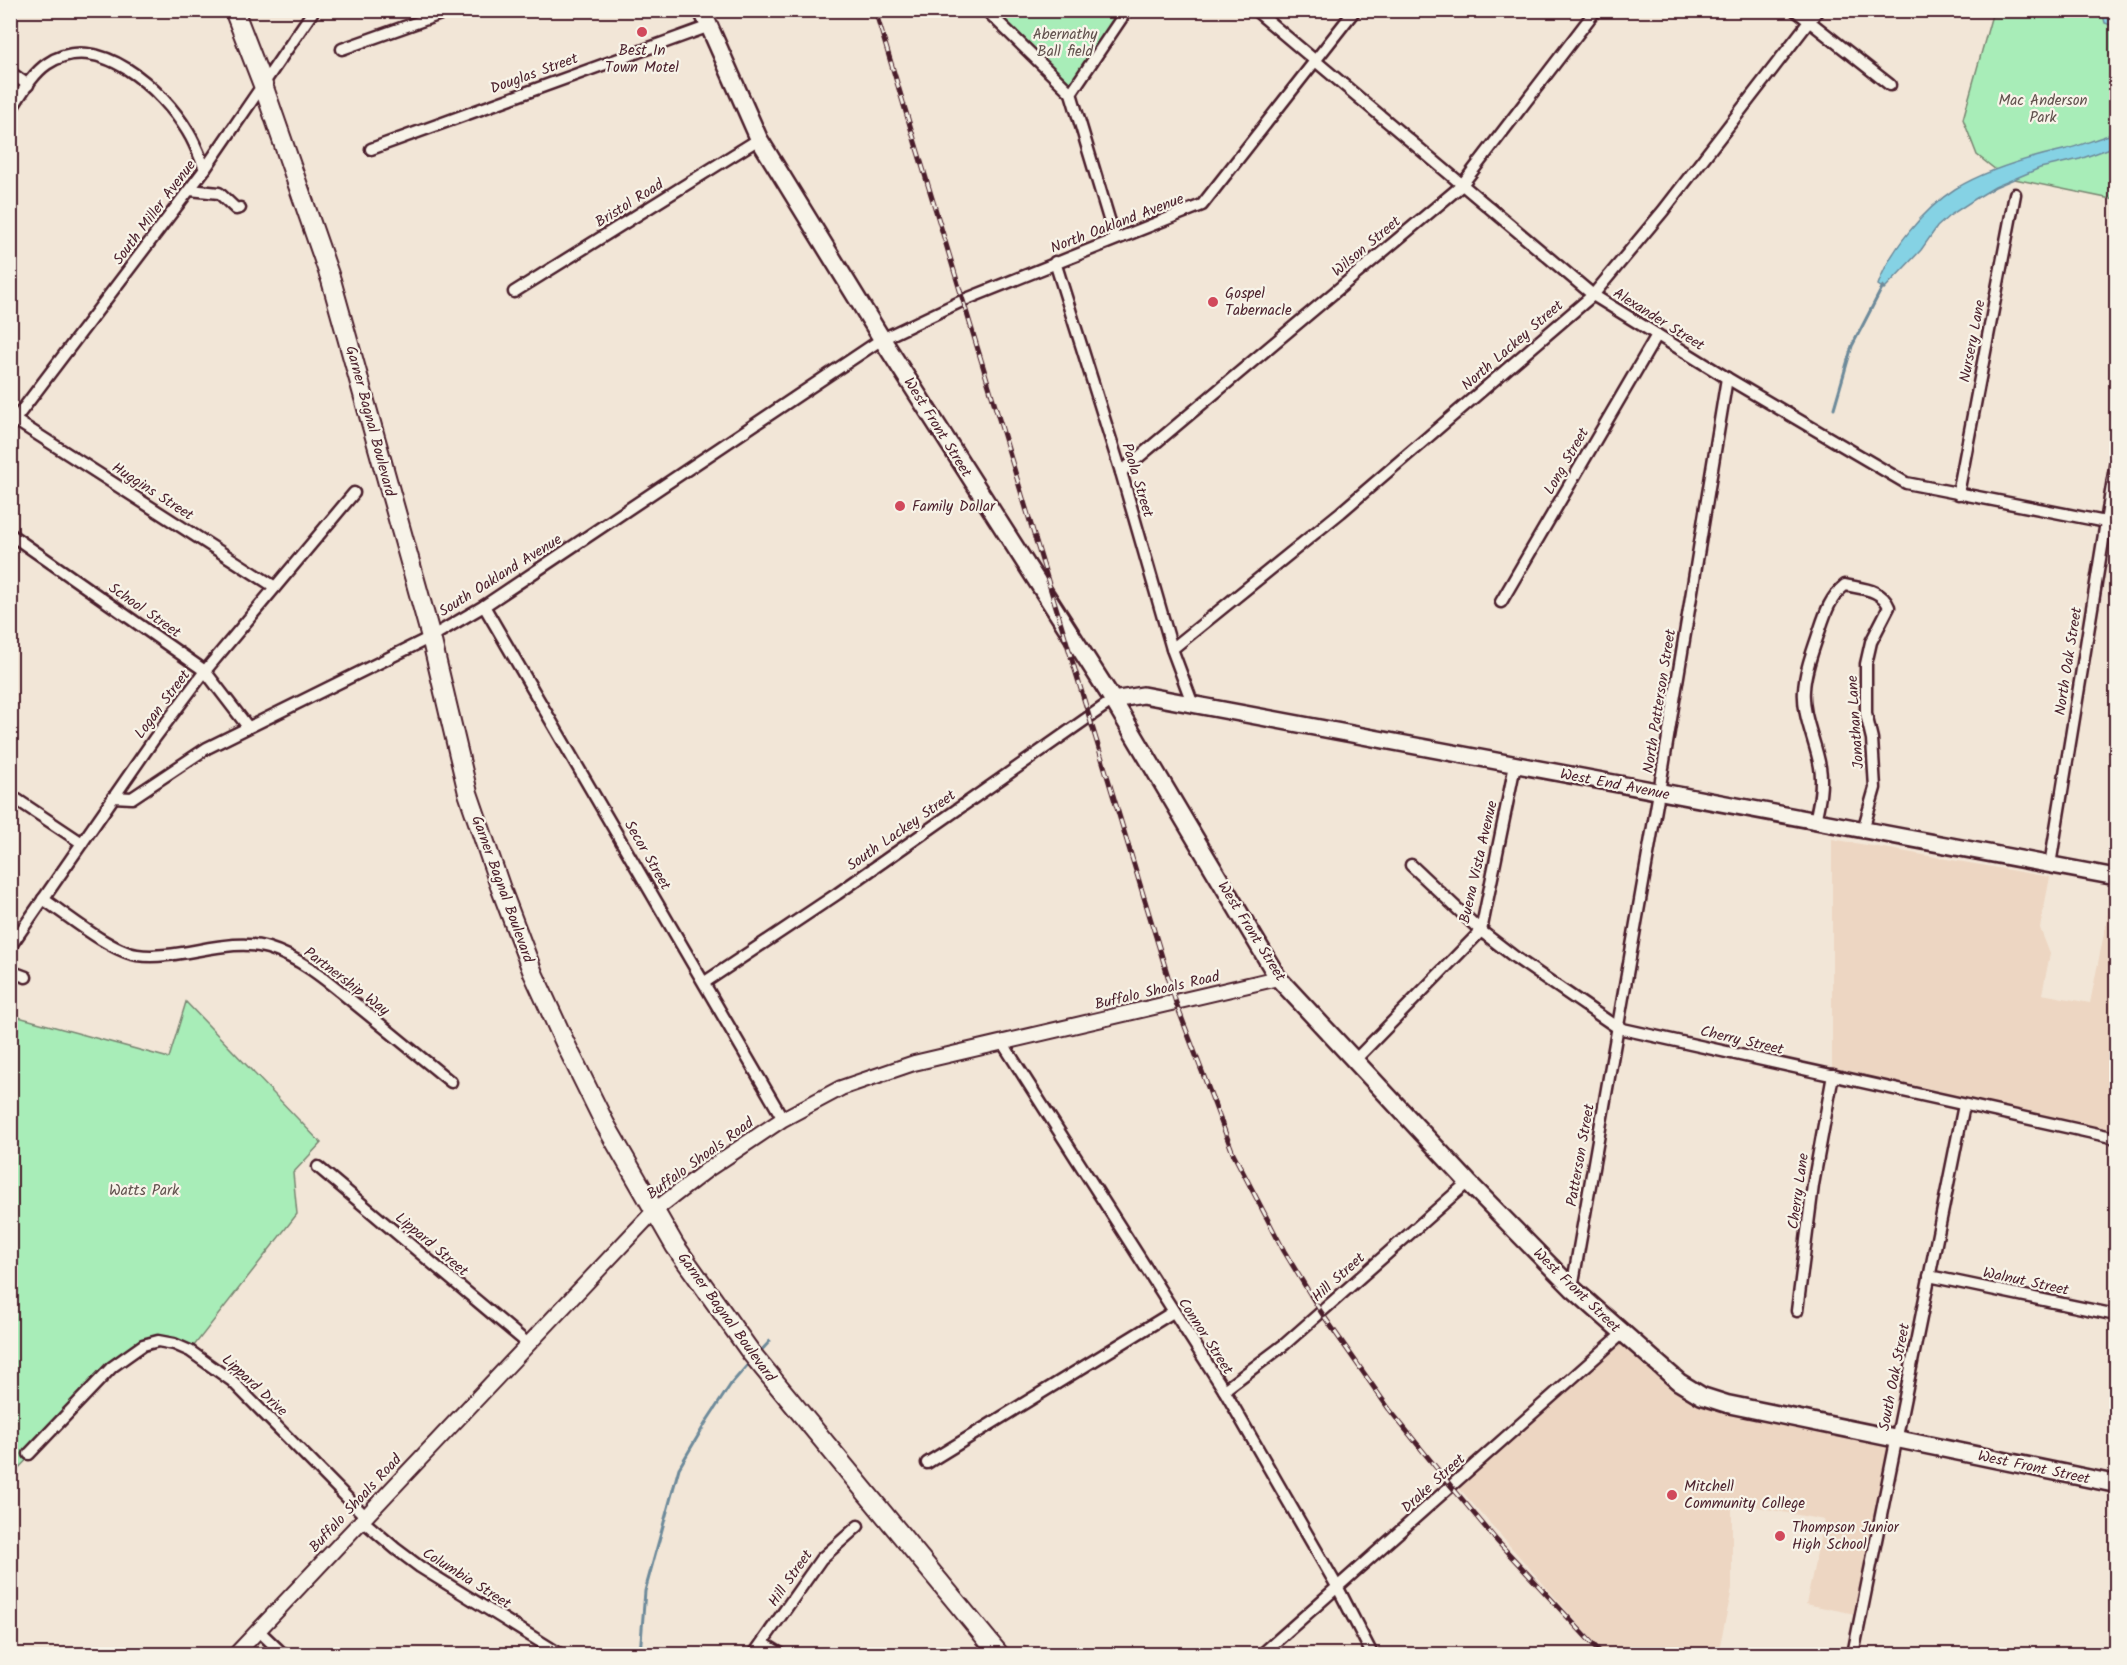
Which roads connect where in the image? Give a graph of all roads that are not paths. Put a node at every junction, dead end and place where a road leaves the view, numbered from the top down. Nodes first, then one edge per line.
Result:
1 (234, 10) edge
2 (314, 10) edge
3 (452, 10) edge
4 (986, 10) edge
5 (1127, 10) edge
6 (1255, 10) edge
7 (1354, 10) edge
8 (1596, 10) edge
9 (1795, 10) edge
10 (1818, 10) edge
11 (704, 19) edge
12 (1810, 21) junction
13 (342, 49) dead end
14 (1315, 62) junction
15 (10, 72) edge
16 (28, 85) junction
17 (263, 85) junction
18 (1890, 85) dead end
19 (1071, 93) junction
20 (10, 111) edge
21 (759, 139) junction
22 (371, 148) dead end
23 (205, 169) junction
24 (1461, 186) junction
25 (190, 190) junction
26 (2015, 194) dead end
27 (240, 208) dead end
28 (1115, 239) junction
29 (1055, 262) junction
30 (514, 292) dead end
31 (1593, 295) junction
32 (1657, 335) junction
33 (882, 339) junction
34 (1727, 378) junction
35 (13, 423) edge
36 (2116, 461) edge
37 (1121, 472) junction
38 (354, 493) dead end
39 (1958, 494) junction
40 (2111, 523) edge
41 (10, 534) edge
42 (275, 587) junction
43 (1500, 602) dead end
44 (484, 606) junction
45 (430, 637) junction
46 (1172, 649) junction
47 (205, 671) junction
48 (1113, 700) junction
49 (1193, 705) junction
50 (248, 727) junction
51 (1515, 765) junction
52 (1659, 792) junction
53 (10, 795) edge
54 (113, 797) junction
55 (1815, 821) junction
56 (1863, 830) junction
57 (82, 843) junction
58 (1411, 865) dead end
59 (2050, 865) junction
60 (2116, 878) edge
61 (43, 900) junction
62 (1481, 930) junction
63 (10, 947) edge
64 (10, 971) edge
65 (26, 977) dead end
66 (1278, 978) junction
67 (705, 982) junction
68 (1618, 1028) junction
69 (1002, 1042) junction
70 (1354, 1060) junction
71 (1833, 1076) junction
72 (451, 1082) dead end
73 (1964, 1105) junction
74 (783, 1119) junction
75 (2116, 1138) edge
76 (318, 1167) dead end
77 (1468, 1182) junction
78 (655, 1210) junction
79 (1929, 1276) junction
80 (1572, 1288) junction
81 (1797, 1311) dead end
82 (1173, 1312) junction
83 (2116, 1315) edge
84 (1623, 1334) junction
85 (527, 1343) junction
86 (1224, 1390) junction
87 (1896, 1439) junction
88 (30, 1454) dead end
89 (927, 1463) dead end
90 (2116, 1484) edge
91 (363, 1518) junction
92 (858, 1526) dead end
93 (1338, 1588) junction
94 (258, 1630) junction
95 (763, 1643) junction
96 (236, 1654) edge
97 (283, 1654) edge
98 (560, 1654) edge
99 (754, 1654) edge
100 (781, 1654) edge
101 (999, 1654) edge
102 (1262, 1654) edge
103 (1372, 1654) edge
104 (1853, 1654) edge

1 - 17 highway, Garner Bagnal Boulevard
2 - 17 street, South Miller Avenue
3 - 13 street
4 - 19 street
5 - 19 street
6 - 14 street, Alexander Street
7 - 14 street, North Oakland Avenue
8 - 24 street, Wilson Street
9 - 12 street
10 - 12 street, North Lackey Street
11 - 21 main road, West Front Street
11 - 22 street, Douglas Street
12 - 18 street
12 - 31 street, North Lackey Street
14 - 24 street, Alexander Street
14 - 28 street, North Oakland Avenue
15 - 16 street
16 - 20 street
16 - 23 street
17 - 23 street, South Miller Avenue
17 - 45 highway, Garner Bagnal Boulevard
19 - 28 street
21 - 30 street, Bristol Road
21 - 33 main road, West Front Street
23 - 25 street, South Miller Avenue
24 - 31 street, Alexander Street
24 - 37 street, Wilson Street
25 - 27 street
25 - 35 street, South Miller Avenue
26 - 39 street, Nursery Lane
28 - 29 street, North Oakland Avenue
29 - 33 street, North Oakland Avenue
29 - 37 street, Paola Street
31 - 32 street, Alexander Street
31 - 46 street, North Lackey Street
32 - 34 street, Alexander Street
32 - 43 street, Long Street
33 - 44 street, South Oakland Avenue
33 - 48 main road, West Front Street
34 - 39 street, Alexander Street
34 - 52 street, North Patterson Street
35 - 42 street, Huggins Street
36 - 40 street, North Oak Street
37 - 46 street, Paola Street
38 - 42 street, Logan Street
39 - 40 street, Alexander Street
40 - 59 street, North Oak Street
41 - 47 street, School Street
42 - 47 street, Logan Street
44 - 45 street, South Oakland Avenue
44 - 67 street, Secor Street
45 - 50 street, South Oakland Avenue
45 - 78 highway, Garner Bagnal Boulevard
46 - 49 street, Paola Street
47 - 50 street, School Street
47 - 54 street, Logan Street
48 - 49 main road, West End Avenue
48 - 66 main road, West Front Street
48 - 67 street, South Lackey Street
49 - 51 main road, West End Avenue
50 - 54 street, South Oakland Avenue
51 - 52 main road, West End Avenue
51 - 62 street, Buena Vista Avenue
52 - 55 main road, West End Avenue
52 - 68 street, North Patterson Street
53 - 57 street
54 - 57 street, Logan Street
55 - 56 main road, West End Avenue
55 - 56 street, Jonathan Lane
56 - 59 main road, West End Avenue
57 - 61 street, Logan Street
58 - 62 street, Cherry Street
59 - 60 main road, West End Avenue
61 - 63 street, Logan Street
61 - 72 street, Partnership Way
62 - 68 street, Cherry Street
62 - 70 street, Buena Vista Avenue
64 - 65 street
66 - 69 street, Buffalo Shoals Road
66 - 70 main road, West Front Street
67 - 74 street, Secor Street
68 - 71 street, Cherry Street
68 - 80 street, Patterson Street
69 - 74 street, Buffalo Shoals Road
69 - 82 street, Connor Street
70 - 77 main road, West Front Street
71 - 73 street, Cherry Street
71 - 81 street, Cherry Lane
73 - 75 street, Cherry Street
73 - 79 street, South Oak Street
74 - 78 street, Buffalo Shoals Road
76 - 85 street, Lippard Street
77 - 80 main road, West Front Street
77 - 86 street, Hill Street
78 - 85 street, Buffalo Shoals Road
78 - 101 highway, Garner Bagnal Boulevard
79 - 83 street, Walnut Street
79 - 87 street, South Oak Street
80 - 84 main road, West Front Street
82 - 86 street, Connor Street
82 - 89 street
84 - 87 main road, West Front Street
84 - 93 street, Drake Street
85 - 91 street, Buffalo Shoals Road
86 - 93 street, Connor Street
87 - 90 main road, West Front Street
87 - 104 street, South Oak Street
88 - 91 street, Lippard Drive
91 - 94 street, Buffalo Shoals Road
91 - 98 street, Columbia Street
92 - 95 street, Hill Street
93 - 102 street, Drake Street
93 - 103 street, Connor Street
94 - 96 street, Buffalo Shoals Road
94 - 97 street
95 - 99 street, Hill Street
95 - 100 street

